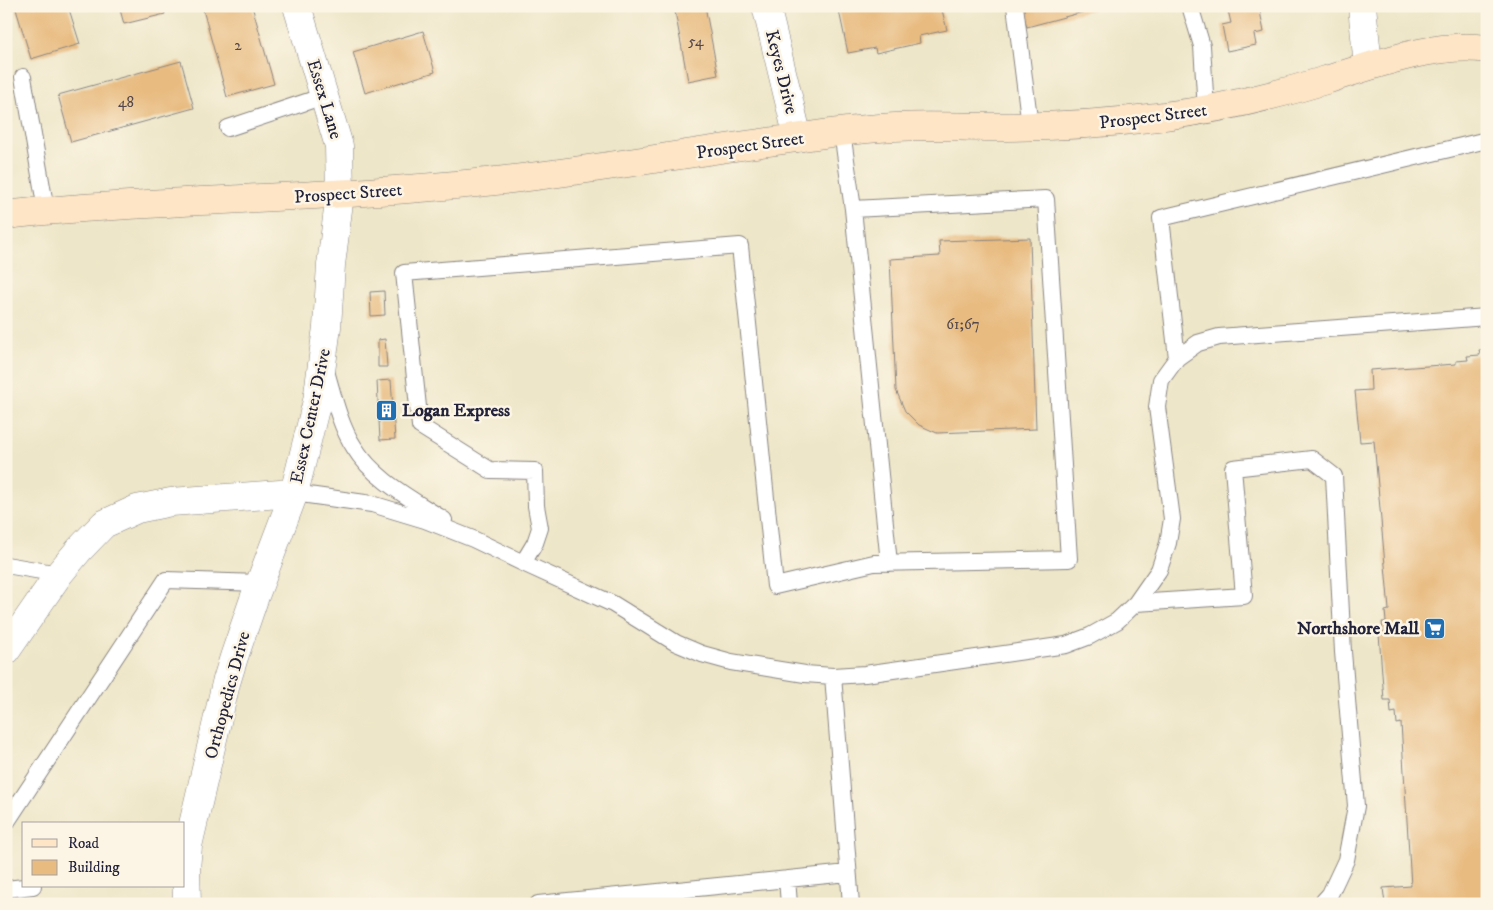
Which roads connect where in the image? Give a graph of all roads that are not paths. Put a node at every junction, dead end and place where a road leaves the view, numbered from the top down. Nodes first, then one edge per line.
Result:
1 (297, 6) edge
2 (766, 6) edge
3 (1015, 6) edge
4 (1190, 6) edge
5 (1362, 6) edge
6 (1487, 49) edge
7 (1368, 66) junction
8 (23, 76) dead end
9 (324, 96) junction
10 (1206, 110) junction
11 (1030, 126) junction
12 (228, 128) dead end
13 (842, 132) junction
14 (798, 138) junction
15 (1487, 140) edge
16 (340, 194) junction
17 (853, 209) junction
18 (46, 210) junction
19 (6, 215) edge
20 (1487, 317) edge
21 (1177, 358) junction
22 (322, 361) junction
23 (294, 493) junction
24 (473, 539) junction
25 (889, 562) junction
26 (523, 563) junction
27 (6, 564) edge
28 (59, 574) junction
29 (260, 583) junction
30 (1136, 603) junction
31 (6, 651) edge
32 (833, 676) junction
33 (6, 823) edge
34 (185, 869) edge
35 (848, 873) junction
36 (787, 879) junction
37 (22, 887) edge
38 (6, 889) edge
39 (187, 904) edge
40 (538, 904) edge
41 (790, 904) edge
42 (851, 904) edge
43 (1321, 904) edge

1 - 9 street, Essex Lane
2 - 14 street, Keyes Drive
3 - 11 lane
4 - 10 lane
5 - 7 street
6 - 7 street, Prospect Street
7 - 10 street, Prospect Street
8 - 18 lane
9 - 12 lane
9 - 16 street, Essex Lane
10 - 11 street, Prospect Street
11 - 13 street, Prospect Street
13 - 14 street, Prospect Street
13 - 17 lane
14 - 16 street, Prospect Street
15 - 21 lane
16 - 18 street, Prospect Street
16 - 22 street, Essex Center Drive
17 - 25 lane
17 - 25 lane
18 - 19 street, Prospect Street
20 - 21 lane
21 - 30 lane
22 - 23 street, Essex Center Drive
22 - 24 lane
23 - 24 lane
23 - 28 street, Essex Center Drive
23 - 29 street, Orthopedics Drive
24 - 26 lane
25 - 26 lane
26 - 32 lane
27 - 28 lane
28 - 31 street, Essex Center Drive
29 - 33 lane
29 - 34 street, Orthopedics Drive
30 - 32 lane
30 - 43 lane
32 - 35 lane
34 - 39 street, Orthopedics Drive
35 - 36 lane
35 - 42 lane
36 - 40 lane
36 - 41 lane
37 - 38 lane

